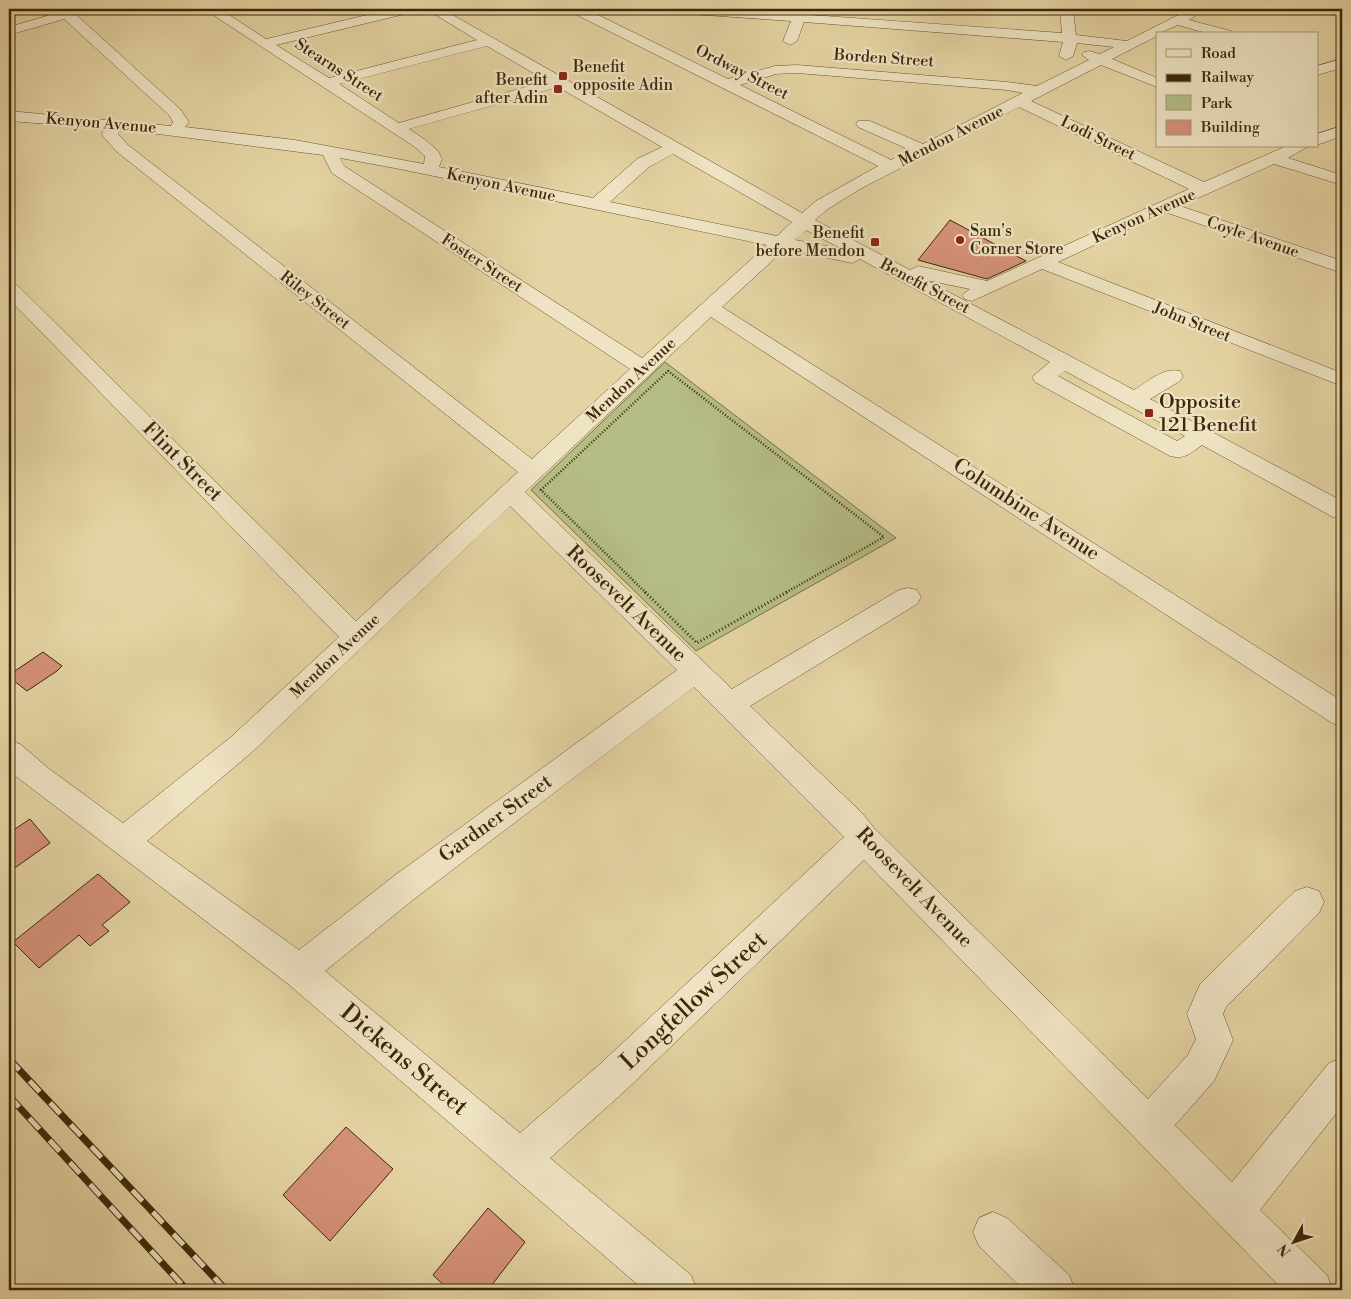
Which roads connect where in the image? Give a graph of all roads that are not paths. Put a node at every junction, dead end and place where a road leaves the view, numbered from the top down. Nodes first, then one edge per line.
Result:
1 (212, 9) edge
2 (408, 9) edge
3 (433, 9) edge
4 (576, 9) edge
5 (676, 9) edge
6 (1068, 9) edge
7 (1200, 9) edge
8 (1334, 9) edge
9 (1342, 9) edge
10 (64, 12) edge
11 (799, 18) junction
12 (1178, 20) junction
13 (9, 31) edge
14 (1219, 32) edge
15 (488, 41) junction
16 (790, 41) dead end
17 (265, 43) junction
18 (1070, 43) junction
19 (1128, 45) junction
20 (1318, 56) edge
21 (1342, 58) edge
22 (1100, 59) junction
23 (1342, 63) edge
24 (1077, 71) junction
25 (1318, 71) edge
26 (559, 82) junction
27 (327, 83) junction
28 (1156, 83) edge
29 (728, 84) junction
30 (1038, 91) junction
31 (1019, 102) junction
32 (9, 116) edge
33 (115, 124) junction
34 (864, 124) dead end
35 (397, 128) junction
36 (176, 130) junction
37 (1342, 131) edge
38 (1318, 140) edge
39 (672, 147) junction
40 (1296, 148) edge
41 (924, 150) junction
42 (332, 151) junction
43 (1272, 158) junction
44 (891, 166) junction
45 (429, 170) junction
46 (1342, 180) edge
47 (1204, 189) junction
48 (596, 205) junction
49 (1164, 206) junction
50 (804, 221) junction
51 (782, 242) junction
52 (1043, 262) junction
53 (884, 264) junction
54 (1342, 267) edge
55 (989, 286) junction
56 (9, 288) edge
57 (957, 303) junction
58 (710, 308) junction
59 (1040, 348) junction
60 (1065, 361) junction
61 (643, 368) junction
62 (1172, 376) dead end
63 (1043, 377) junction
64 (1342, 380) edge
65 (1134, 399) junction
66 (1201, 435) junction
67 (521, 482) junction
68 (1342, 511) edge
69 (908, 597) dead end
70 (355, 637) junction
71 (697, 657) junction
72 (731, 704) junction
73 (1342, 715) edge
74 (9, 754) edge
75 (864, 839) junction
76 (124, 840) junction
77 (1307, 902) dead end
78 (299, 971) junction
79 (1342, 1076) edge
80 (1149, 1126) junction
81 (520, 1159) junction
82 (1234, 1211) junction
83 (993, 1232) dead end
84 (662, 1286) edge
85 (1054, 1290) edge
86 (1312, 1290) edge

1 - 17 street, Stearns Street
2 - 17 street
3 - 15 street, Benefit Street
4 - 29 street, Ordway Street
5 - 11 street
6 - 18 street
7 - 12 street, Mendon Avenue
8 - 9 street
10 - 13 street
10 - 36 street
11 - 16 street
11 - 18 street
12 - 14 street
12 - 19 street, Mendon Avenue
15 - 26 street, Benefit Street
15 - 27 street
17 - 27 street, Stearns Street
18 - 19 street
18 - 22 street
18 - 24 street
19 - 22 street, Mendon Avenue
20 - 21 street
22 - 24 street, Mendon Avenue
22 - 28 street
23 - 25 street
24 - 30 street, Mendon Avenue
26 - 35 street
26 - 39 street, Benefit Street
27 - 35 street, Stearns Street
29 - 30 street, Borden Street
29 - 44 street, Ordway Street
30 - 31 street, Mendon Avenue
31 - 41 street, Mendon Avenue
31 - 47 street, Lodi Street
32 - 33 street, Kenyon Avenue
33 - 36 street, Kenyon Avenue
33 - 67 street, Riley Street
34 - 41 street
35 - 45 street, Stearns Street
36 - 42 street, Kenyon Avenue
37 - 38 street
39 - 48 street
39 - 50 street, Benefit Street
40 - 43 street, Kenyon Avenue
41 - 44 street, Mendon Avenue
42 - 45 street, Kenyon Avenue
42 - 61 street, Foster Street
43 - 46 street
43 - 47 street, Kenyon Avenue
44 - 50 street, Mendon Avenue
45 - 48 street, Kenyon Avenue
47 - 49 street, Kenyon Avenue
48 - 51 street, Kenyon Avenue
49 - 52 street, Kenyon Avenue
49 - 54 street, Coyle Avenue
50 - 51 street, Mendon Avenue
50 - 53 street, Benefit Street
51 - 53 street, Kenyon Avenue
51 - 58 street, Mendon Avenue
52 - 55 street, Kenyon Avenue
52 - 64 street, John Street
53 - 55 street, Kenyon Avenue
53 - 57 street, Benefit Street
55 - 57 street, Kenyon Avenue
56 - 70 street, Flint Street
57 - 59 street, Benefit Street
58 - 61 street, Mendon Avenue
58 - 73 street, Columbine Avenue
59 - 60 street, Benefit Street
59 - 63 street
60 - 63 street
60 - 65 street, Benefit Street
61 - 67 street, Mendon Avenue
62 - 65 street
63 - 66 street
65 - 66 street, Benefit Street
66 - 68 street, Benefit Street
67 - 70 street, Mendon Avenue
67 - 71 street, Roosevelt Avenue
69 - 72 street
70 - 76 street, Mendon Avenue
71 - 72 street, Roosevelt Avenue
71 - 78 street, Gardner Street
72 - 75 street, Roosevelt Avenue
74 - 76 street, Dickens Street
75 - 80 street, Roosevelt Avenue
75 - 81 street, Longfellow Street
76 - 78 street, Dickens Street
77 - 80 street
78 - 81 street, Dickens Street
79 - 82 street
80 - 82 street, Roosevelt Avenue
81 - 84 street, Dickens Street
82 - 86 street, Roosevelt Avenue
83 - 85 street

